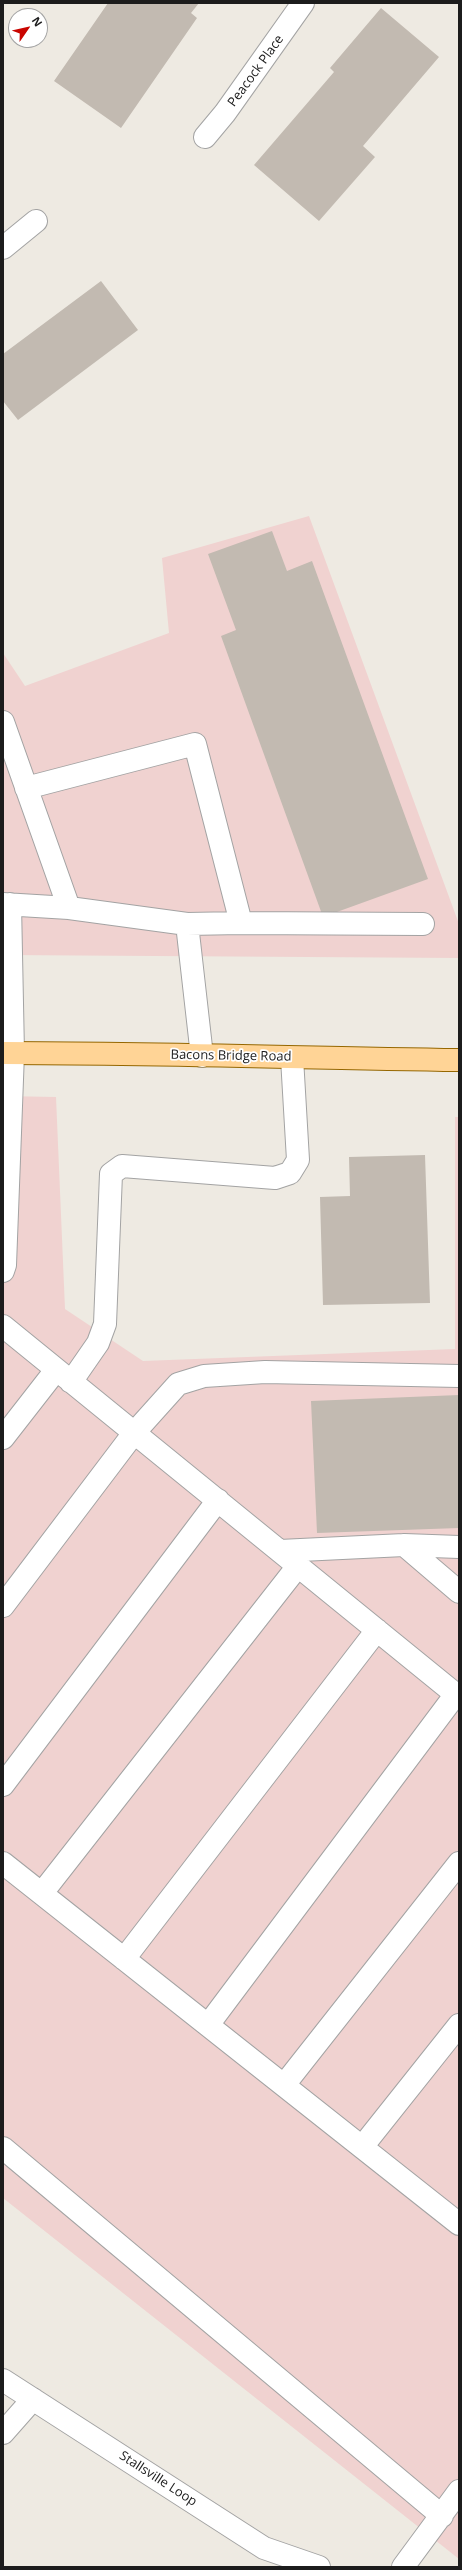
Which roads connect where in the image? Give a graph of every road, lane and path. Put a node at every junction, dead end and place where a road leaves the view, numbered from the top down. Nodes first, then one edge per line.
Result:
1 (303, 3) edge
2 (205, 137) dead end
3 (36, 221) dead end
4 (3, 248) edge
5 (3, 722) edge
6 (26, 788) junction
7 (7, 904) edge
8 (68, 908) junction
9 (241, 923) junction
10 (187, 924) junction
11 (423, 924) dead end
12 (8, 1053) edge
13 (202, 1056) junction
14 (292, 1058) junction
15 (459, 1060) edge
16 (3, 1271) edge
17 (3, 1326) edge
18 (64, 1376) junction
19 (459, 1376) edge
20 (134, 1433) junction
21 (3, 1438) edge
22 (218, 1500) junction
23 (404, 1545) junction
24 (459, 1547) edge
25 (280, 1551) junction
26 (298, 1566) junction
27 (459, 1592) edge
28 (3, 1606) edge
29 (377, 1630) junction
30 (458, 1695) edge
31 (3, 1785) edge
32 (3, 1863) edge
33 (459, 1863) edge
34 (42, 1893) junction
35 (124, 1959) junction
36 (208, 2025) junction
37 (459, 2025) edge
38 (284, 2085) junction
39 (362, 2146) junction
40 (3, 2148) edge
41 (455, 2213) edge
42 (3, 2380) edge
43 (33, 2399) junction
44 (3, 2433) edge
45 (459, 2492) edge
46 (442, 2516) junction
47 (319, 2567) edge
48 (403, 2567) edge

1 - 2 street, Peacock Place
3 - 4 street
5 - 6 street
6 - 8 street
6 - 9 street
7 - 8 street
7 - 12 street
8 - 10 street
9 - 10 street
9 - 11 street
10 - 13 street
12 - 13 main road, Bacons Bridge Road
12 - 16 street
13 - 14 main road, Bacons Bridge Road
14 - 15 main road, Bacons Bridge Road
14 - 18 street
17 - 18 street
18 - 20 street
18 - 21 street
19 - 20 street
20 - 22 street
20 - 28 street
22 - 25 street
22 - 31 street
23 - 24 street
23 - 25 street
23 - 27 street
25 - 26 street
26 - 29 street
26 - 34 street
29 - 30 street
29 - 35 street
30 - 36 street
32 - 34 street
33 - 38 street
34 - 35 street
35 - 36 street
36 - 38 street
37 - 39 street
38 - 39 street
39 - 41 street
40 - 46 street
42 - 43 street, Stallsville Loop
43 - 44 street
43 - 47 street, Stallsville Loop
45 - 46 street
46 - 48 street

